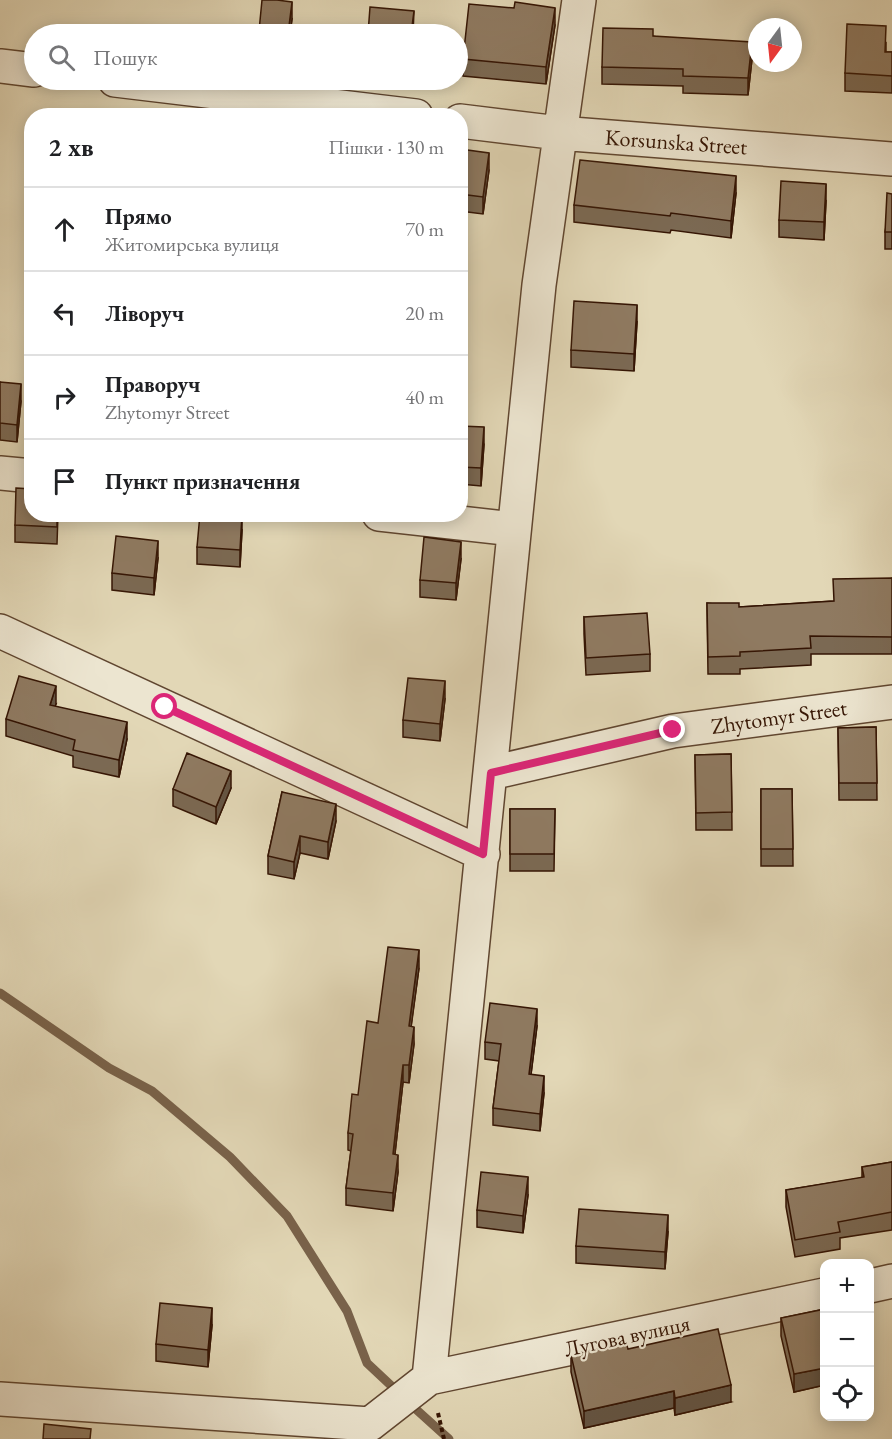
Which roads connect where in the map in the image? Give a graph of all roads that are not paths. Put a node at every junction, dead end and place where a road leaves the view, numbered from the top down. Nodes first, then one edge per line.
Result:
1 (579, 0) edge
2 (0, 66) edge
3 (24, 69) edge
4 (199, 90) edge
5 (349, 108) edge
6 (468, 122) edge
7 (559, 133) junction
8 (892, 159) edge
9 (0, 473) edge
10 (24, 475) edge
11 (451, 522) edge
12 (514, 529) junction
13 (0, 631) edge
14 (892, 702) edge
15 (491, 773) junction
16 (483, 854) junction
17 (892, 1281) edge
18 (874, 1285) edge
19 (820, 1296) edge
20 (429, 1378) junction
21 (0, 1399) edge

1 - 7 street
2 - 3 street
4 - 5 street
6 - 7 street, Korsunska Street
7 - 8 street, Korsunska Street
7 - 12 street
9 - 10 street
11 - 12 street
12 - 15 street
13 - 16 street
14 - 15 street, Zhytomyr Street
15 - 16 street
16 - 20 street
17 - 18 street
19 - 20 street, Лугова вулиця
20 - 21 street

